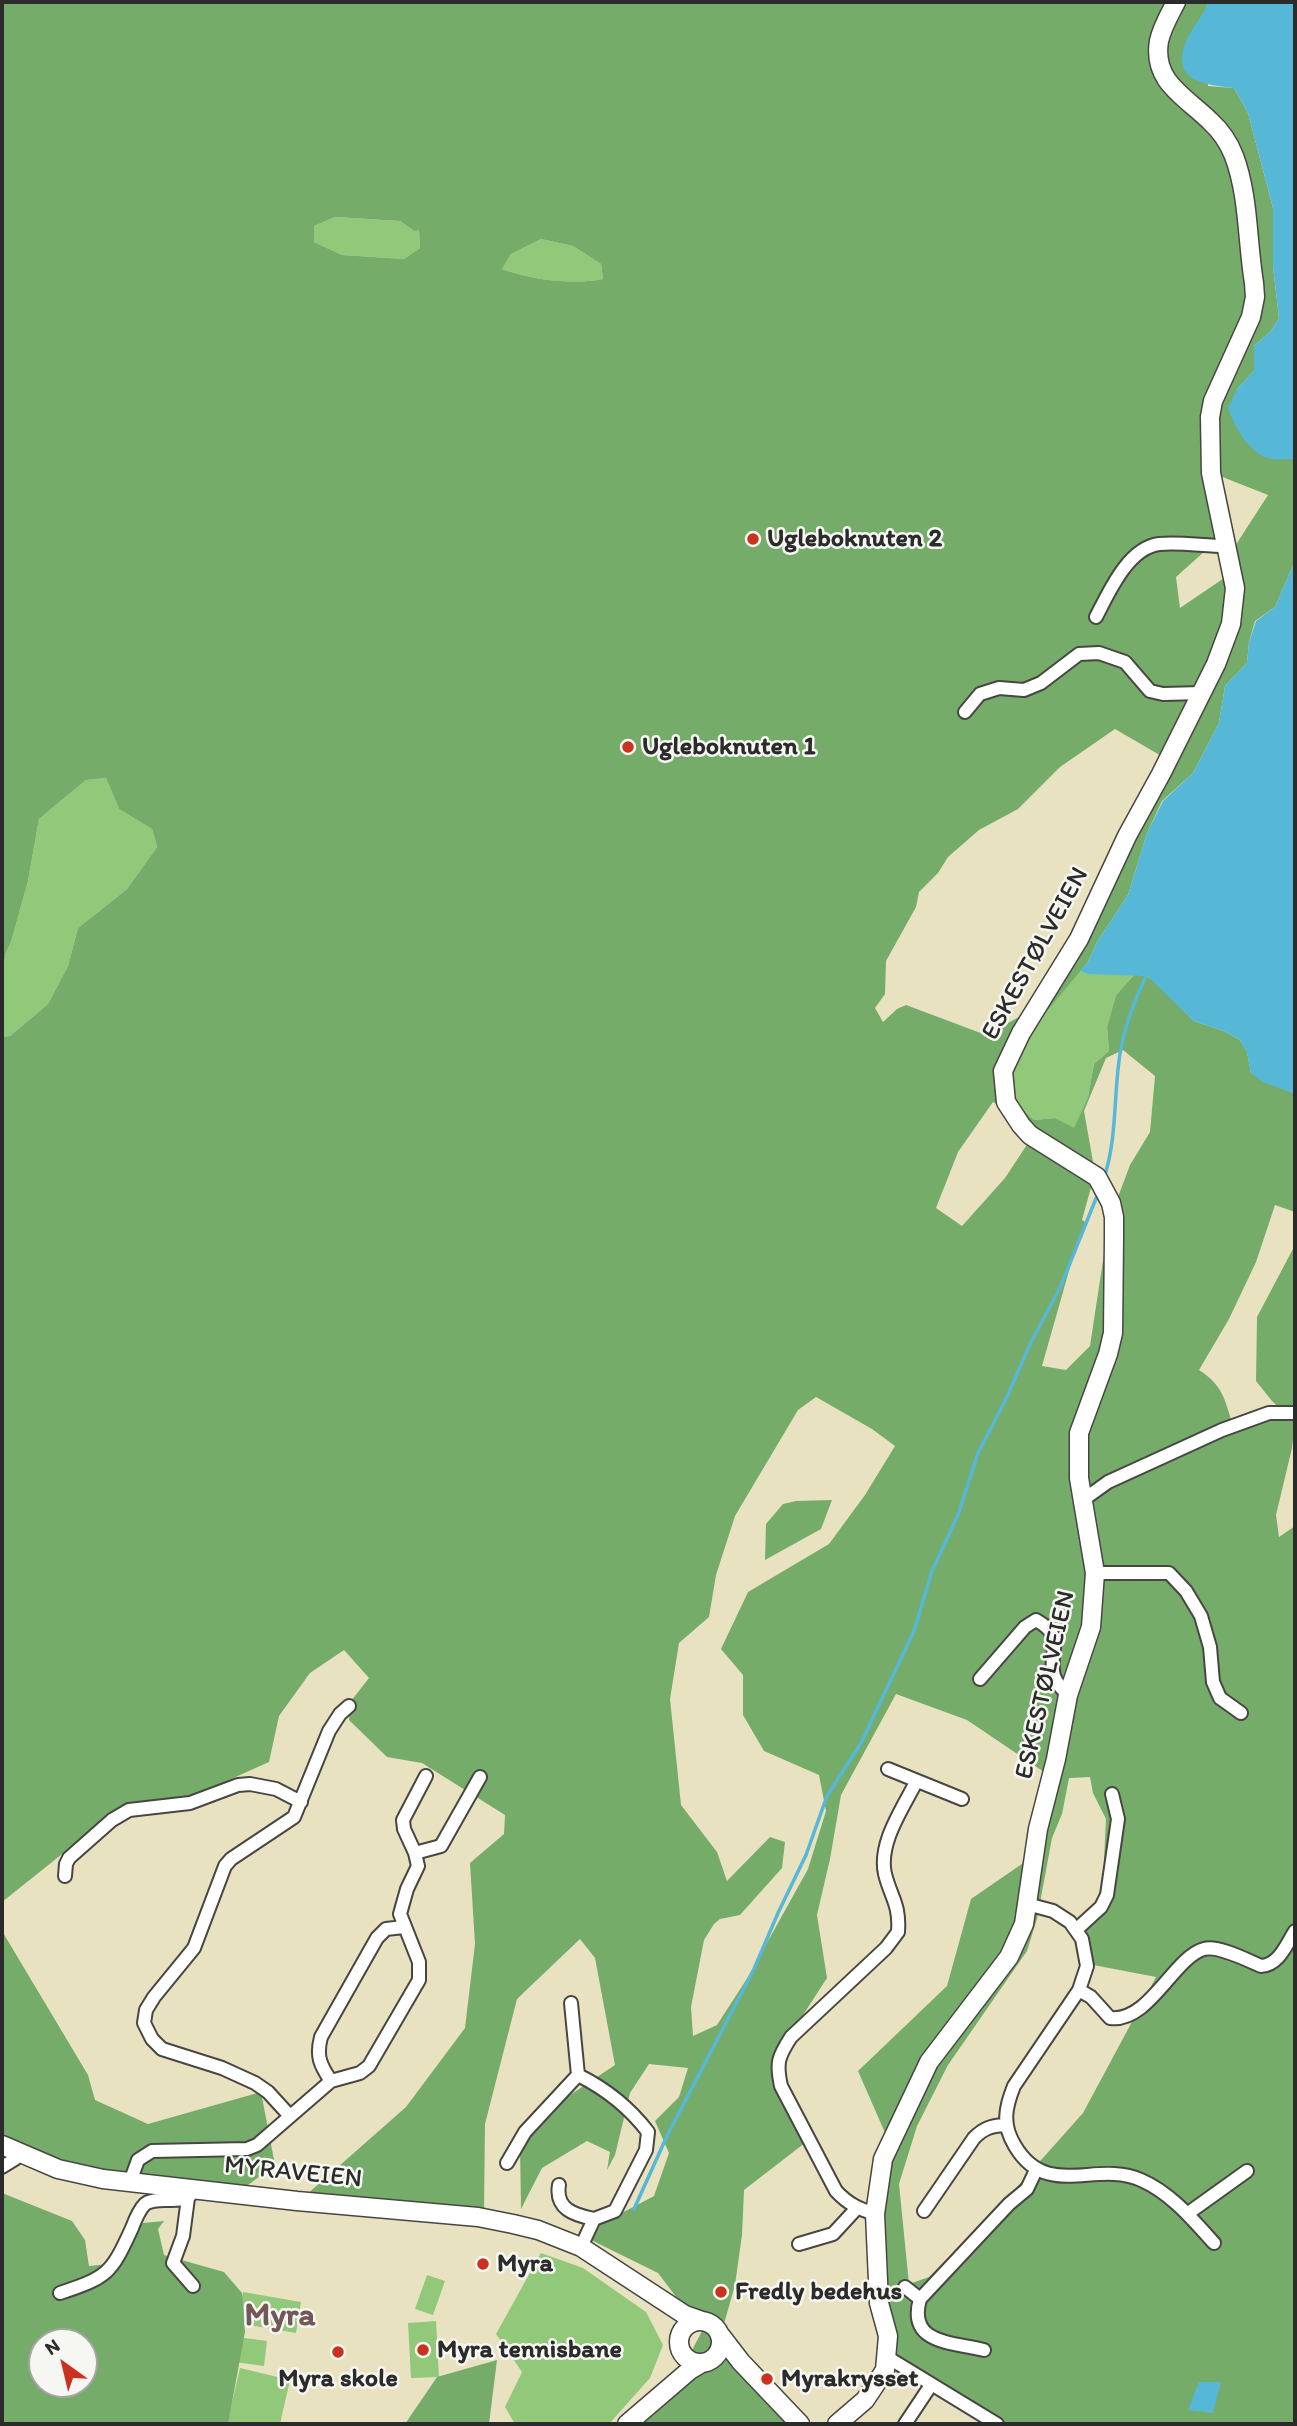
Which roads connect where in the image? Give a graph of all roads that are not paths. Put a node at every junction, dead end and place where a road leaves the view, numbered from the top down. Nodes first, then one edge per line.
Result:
1 (1176, 2) edge
2 (1226, 546) junction
3 (1096, 617) dead end
4 (1202, 693) junction
5 (965, 712) dead end
6 (1295, 1413) edge
7 (1083, 1500) junction
8 (1095, 1573) junction
9 (980, 1679) dead end
10 (1068, 1695) junction
11 (349, 1706) dead end
12 (1241, 1713) dead end
13 (888, 1769) dead end
14 (426, 1776) dead end
15 (480, 1777) dead end
16 (916, 1782) junction
17 (1112, 1794) dead end
18 (962, 1799) dead end
19 (301, 1802) junction
20 (415, 1853) junction
21 (65, 1876) dead end
22 (1027, 1905) junction
23 (404, 1927) junction
24 (1077, 1929) junction
25 (1295, 1931) edge
26 (1079, 1990) junction
27 (571, 2003) dead end
28 (578, 2075) junction
29 (331, 2081) junction
30 (289, 2115) junction
31 (1004, 2124) junction
32 (2, 2145) edge
33 (19, 2153) junction
34 (506, 2163) dead end
35 (2, 2167) edge
36 (1037, 2170) junction
37 (1247, 2171) dead end
38 (131, 2182) junction
39 (559, 2185) dead end
40 (191, 2194) junction
41 (857, 2208) junction
42 (924, 2211) dead end
43 (875, 2214) junction
44 (1187, 2214) junction
45 (594, 2219) junction
46 (1214, 2243) dead end
47 (799, 2244) dead end
48 (581, 2248) junction
49 (194, 2286) dead end
50 (905, 2287) dead end
51 (643, 2288) junction
52 (60, 2293) dead end
53 (920, 2299) junction
54 (702, 2321) junction
55 (720, 2336) junction
56 (681, 2348) junction
57 (984, 2350) dead end
58 (887, 2357) junction
59 (706, 2362) junction
60 (931, 2385) junction
61 (780, 2401) junction
62 (633, 2420) edge
63 (800, 2424) edge
64 (836, 2424) edge
65 (905, 2424) edge
66 (997, 2424) edge

1 - 2 main road, ESKESTØLVEIEN
2 - 3 street
2 - 4 main road, ESKESTØLVEIEN
4 - 5 street
4 - 7 main road, ESKESTØLVEIEN
6 - 7 street
7 - 8 main road, ESKESTØLVEIEN
8 - 10 main road, ESKESTØLVEIEN
8 - 12 street
9 - 10 street
10 - 22 main road, ESKESTØLVEIEN
11 - 19 street
13 - 16 street
14 - 20 street
15 - 20 street
16 - 18 street
16 - 41 street
17 - 24 street
19 - 21 street
19 - 30 street
20 - 23 street
22 - 24 street
22 - 43 main road, ESKESTØLVEIEN
23 - 29 street
23 - 29 street
24 - 26 street
25 - 26 street
26 - 31 street
27 - 28 street
28 - 34 street
28 - 45 street
29 - 30 street
30 - 38 street
31 - 36 street
31 - 42 street
32 - 33 main road, MYRAVEIEN
33 - 35 street
33 - 38 main road, MYRAVEIEN
36 - 44 street
36 - 53 street
37 - 44 street
38 - 40 main road, MYRAVEIEN
39 - 45 street
40 - 48 main road, MYRAVEIEN
40 - 49 street
40 - 52 street
41 - 43 street
41 - 47 street
43 - 58 main road, ESKESTØLVEIEN
44 - 46 street
45 - 48 street
48 - 51 main road, MYRAVEIEN
50 - 53 street
51 - 54 main road, MYRAVEIEN
51 - 56 main road, MYRAVEIEN
53 - 57 street
54 - 55 main road
54 - 56 main road
55 - 59 main road
55 - 61 main road
56 - 59 main road
56 - 62 main road
58 - 60 street
58 - 64 main road, ESKESTØLVEIEN
59 - 61 main road
59 - 62 main road
60 - 65 street
60 - 66 street
61 - 63 main road

